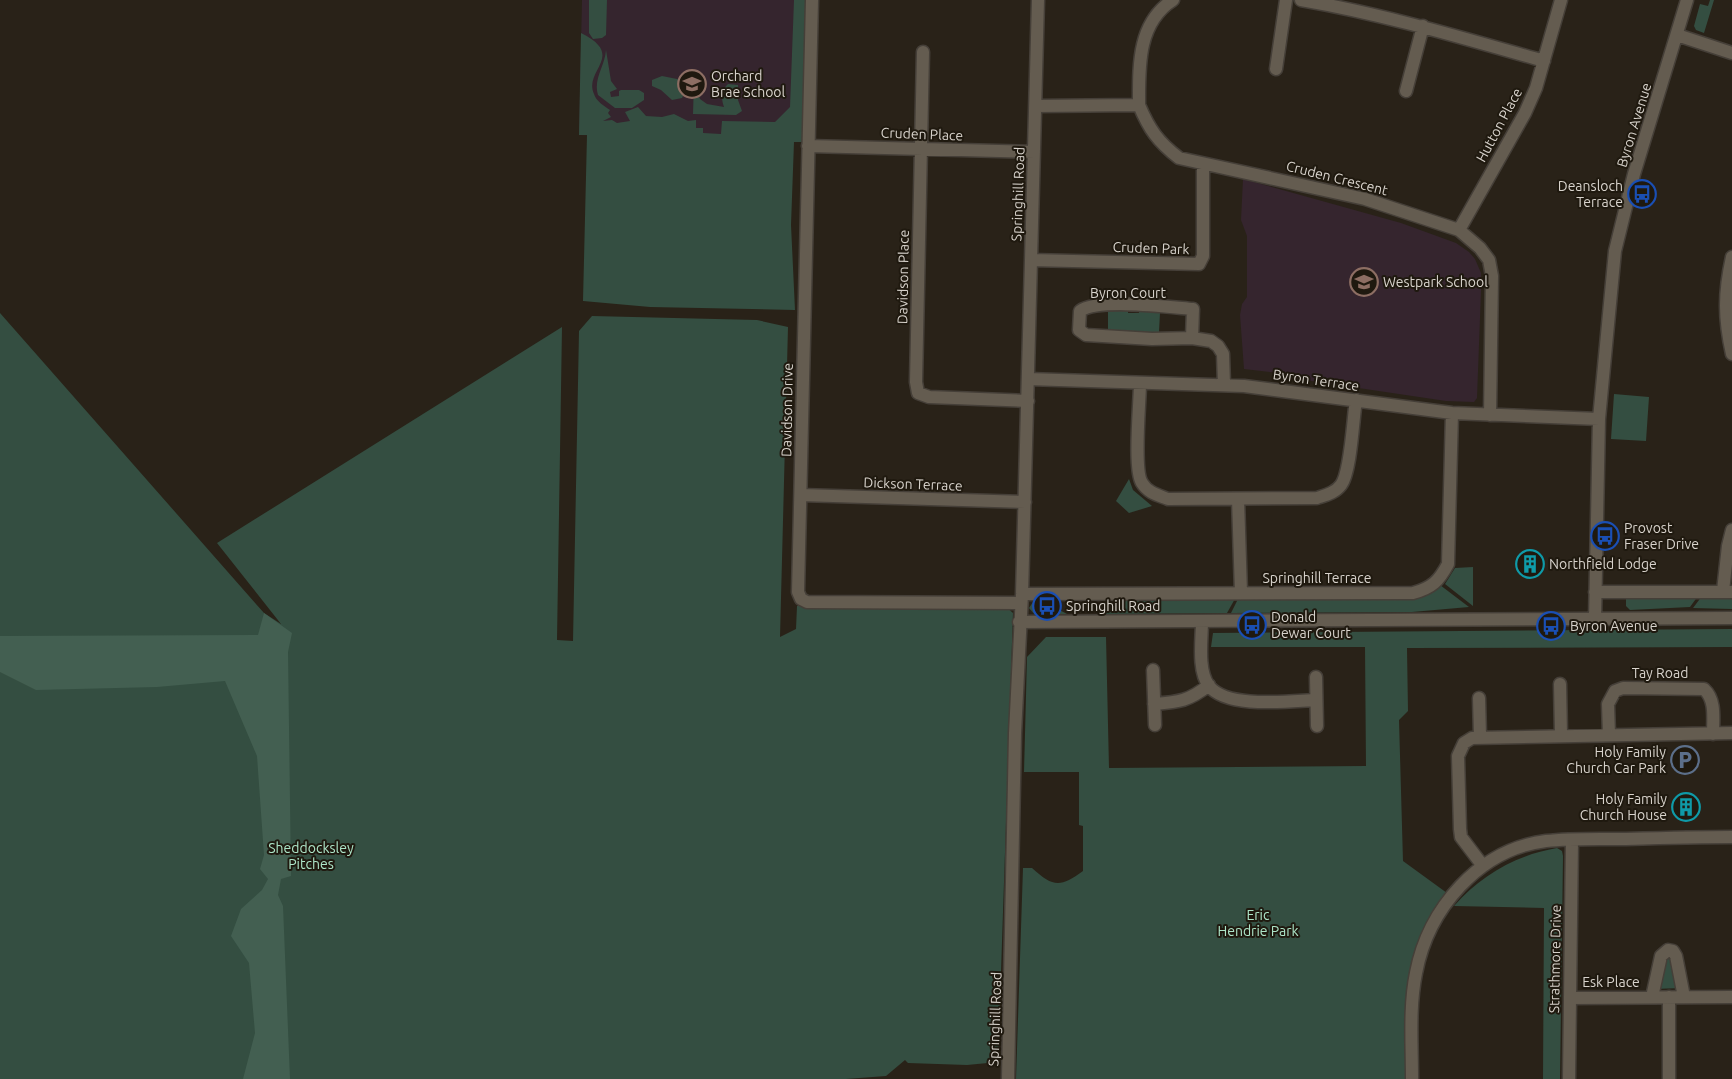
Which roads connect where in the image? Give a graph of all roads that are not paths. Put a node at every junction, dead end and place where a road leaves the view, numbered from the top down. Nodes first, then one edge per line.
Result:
1 (812, 0) edge
2 (1038, 0) edge
3 (1173, 0) edge
4 (1286, 0) edge
5 (1301, 0) edge
6 (1561, 0) edge
7 (1687, 0) edge
8 (1423, 26) junction
9 (1677, 36) junction
10 (923, 52) dead end
11 (1732, 52) edge
12 (1544, 61) junction
13 (1276, 69) dead end
14 (1406, 91) dead end
15 (1139, 105) junction
16 (1036, 106) junction
17 (808, 146) junction
18 (921, 149) junction
19 (1034, 152) junction
20 (1203, 165) junction
21 (1459, 230) junction
22 (1732, 257) edge
23 (1031, 260) junction
24 (1192, 338) junction
25 (1732, 354) edge
26 (1028, 379) junction
27 (1140, 383) junction
28 (1224, 385) junction
29 (1356, 400) junction
30 (1028, 401) junction
31 (1452, 413) junction
32 (1490, 415) junction
33 (1598, 420) junction
34 (801, 496) junction
35 (1238, 499) junction
36 (1025, 502) junction
37 (1732, 530) edge
38 (1595, 592) junction
39 (1727, 592) edge
40 (1241, 593) junction
41 (1022, 599) junction
42 (1732, 618) edge
43 (1595, 619) junction
44 (1202, 621) junction
45 (1020, 622) junction
46 (1153, 670) dead end
47 (1316, 678) dead end
48 (1560, 684) dead end
49 (1208, 685) junction
50 (1479, 698) dead end
51 (1316, 700) junction
52 (1154, 704) junction
53 (1155, 725) dead end
54 (1317, 726) dead end
55 (1732, 733) edge
56 (1712, 734) junction
57 (1561, 735) junction
58 (1609, 735) junction
59 (1480, 736) junction
60 (1732, 837) edge
61 (1572, 840) junction
62 (1483, 866) junction
63 (1652, 997) junction
64 (1669, 997) junction
65 (1684, 997) junction
66 (1732, 997) edge
67 (1570, 998) junction
68 (1008, 1079) edge
69 (1412, 1079) edge
70 (1569, 1079) edge
71 (1669, 1079) edge

1 - 17 street, Davidson Drive
2 - 16 street, Springhill Road
3 - 15 street
4 - 13 street
5 - 8 street
6 - 12 street, Hutton Place
7 - 9 street, Byron Avenue
8 - 12 street
8 - 14 street
9 - 11 street
9 - 33 street, Byron Avenue
10 - 18 street, Davidson Place
12 - 21 street, Hutton Place
15 - 16 street
15 - 20 street, Cruden Crescent
16 - 19 street, Springhill Road
17 - 18 street, Cruden Place
17 - 34 street, Davidson Drive
18 - 19 street, Cruden Place
18 - 30 street, Davidson Place
19 - 23 street, Springhill Road
20 - 21 street, Cruden Crescent
20 - 23 street, Cruden Park
21 - 32 street, Cruden Crescent
22 - 25 street
23 - 26 street, Springhill Road
24 - 24 street, Byron Court
24 - 28 street, Byron Court
26 - 27 street, Byron Terrace
26 - 30 street, Springhill Road
27 - 28 street, Byron Terrace
27 - 35 street
28 - 29 street, Byron Terrace
29 - 31 street, Byron Terrace
29 - 35 street
30 - 36 street, Springhill Road
31 - 32 street, Byron Terrace
31 - 40 street, Springhill Terrace
32 - 33 street, Byron Terrace
33 - 38 street, Byron Avenue
34 - 36 street, Dickson Terrace
34 - 41 street, Davidson Drive
35 - 40 street
36 - 41 street, Springhill Road
37 - 39 street
38 - 39 street
38 - 43 street, Byron Avenue
40 - 41 street, Springhill Terrace
41 - 45 street, Springhill Road
42 - 43 street
43 - 44 street
44 - 45 street
44 - 49 street
45 - 68 street, Springhill Road
46 - 52 street
47 - 51 street
48 - 57 street
49 - 51 street
49 - 52 street
50 - 59 street
51 - 54 street
52 - 53 street
55 - 56 street
56 - 58 street
56 - 58 street, Tay Road
57 - 58 street
57 - 59 street
59 - 62 street
60 - 61 street
61 - 62 street
61 - 67 street, Strathmore Drive
62 - 69 street
63 - 64 street, Esk Place
63 - 65 street, Esk Place
63 - 67 street, Esk Place
64 - 65 street, Esk Place
64 - 71 street
65 - 66 street, Esk Place
67 - 70 street, Strathmore Drive

